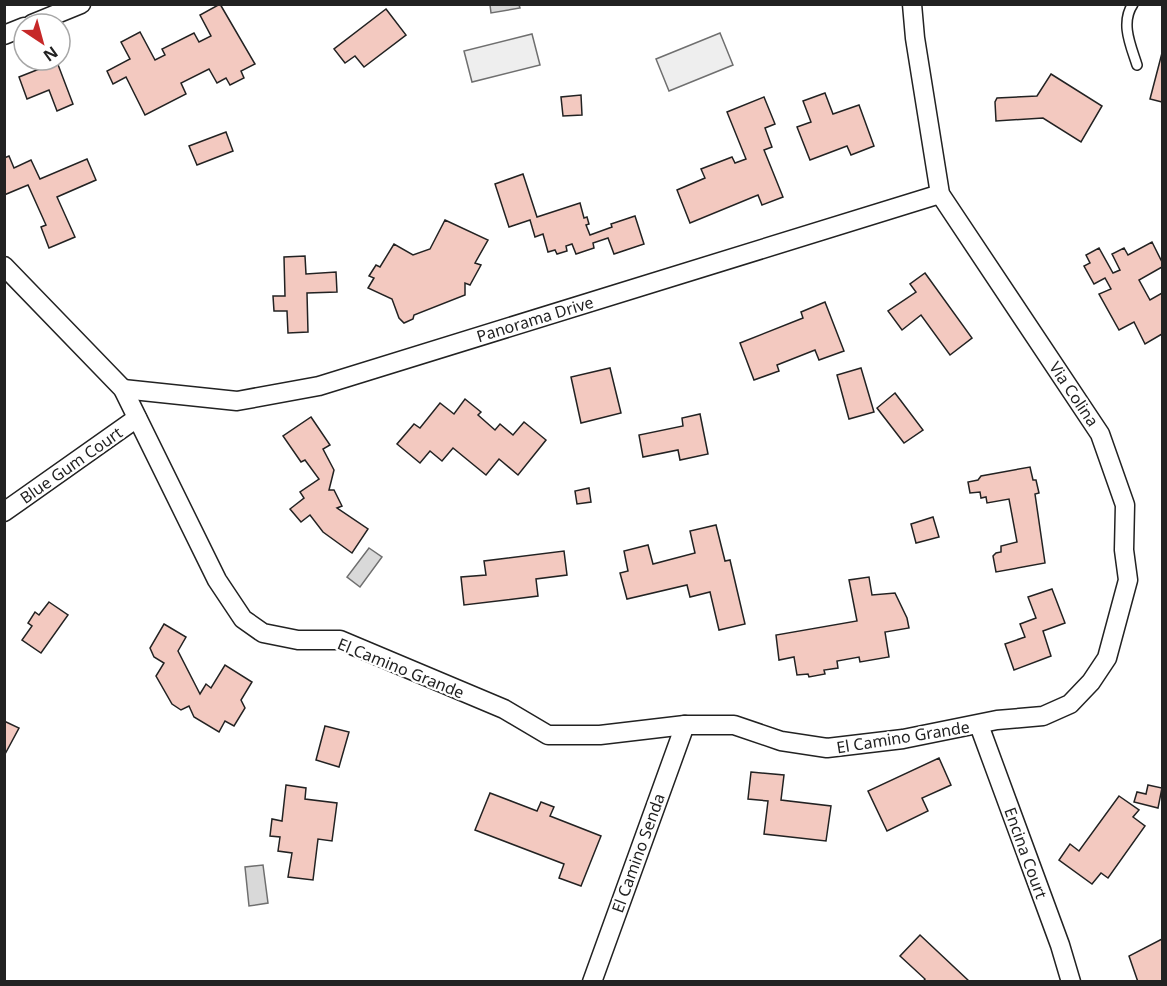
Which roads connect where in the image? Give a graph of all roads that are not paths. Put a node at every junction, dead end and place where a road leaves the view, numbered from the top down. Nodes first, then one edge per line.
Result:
1 (81, 4) edge
2 (912, 4) edge
3 (1133, 4) edge
4 (61, 12) edge
5 (1137, 65) dead end
6 (940, 194) junction
7 (4, 266) edge
8 (123, 388) junction
9 (137, 418) junction
10 (4, 512) edge
11 (685, 725) junction
12 (979, 725) junction
13 (591, 981) edge
14 (1071, 981) edge

1 - 4 street
2 - 6 street, Via Colina
3 - 5 lane
6 - 8 street, Panorama Drive
6 - 12 street, Via Colina
7 - 8 street, El Camino Grande
8 - 9 street, El Camino Grande
9 - 10 street, Blue Gum Court
9 - 11 street, El Camino Grande
11 - 12 street, El Camino Grande
11 - 13 street, El Camino Senda
12 - 14 street, Encina Court

